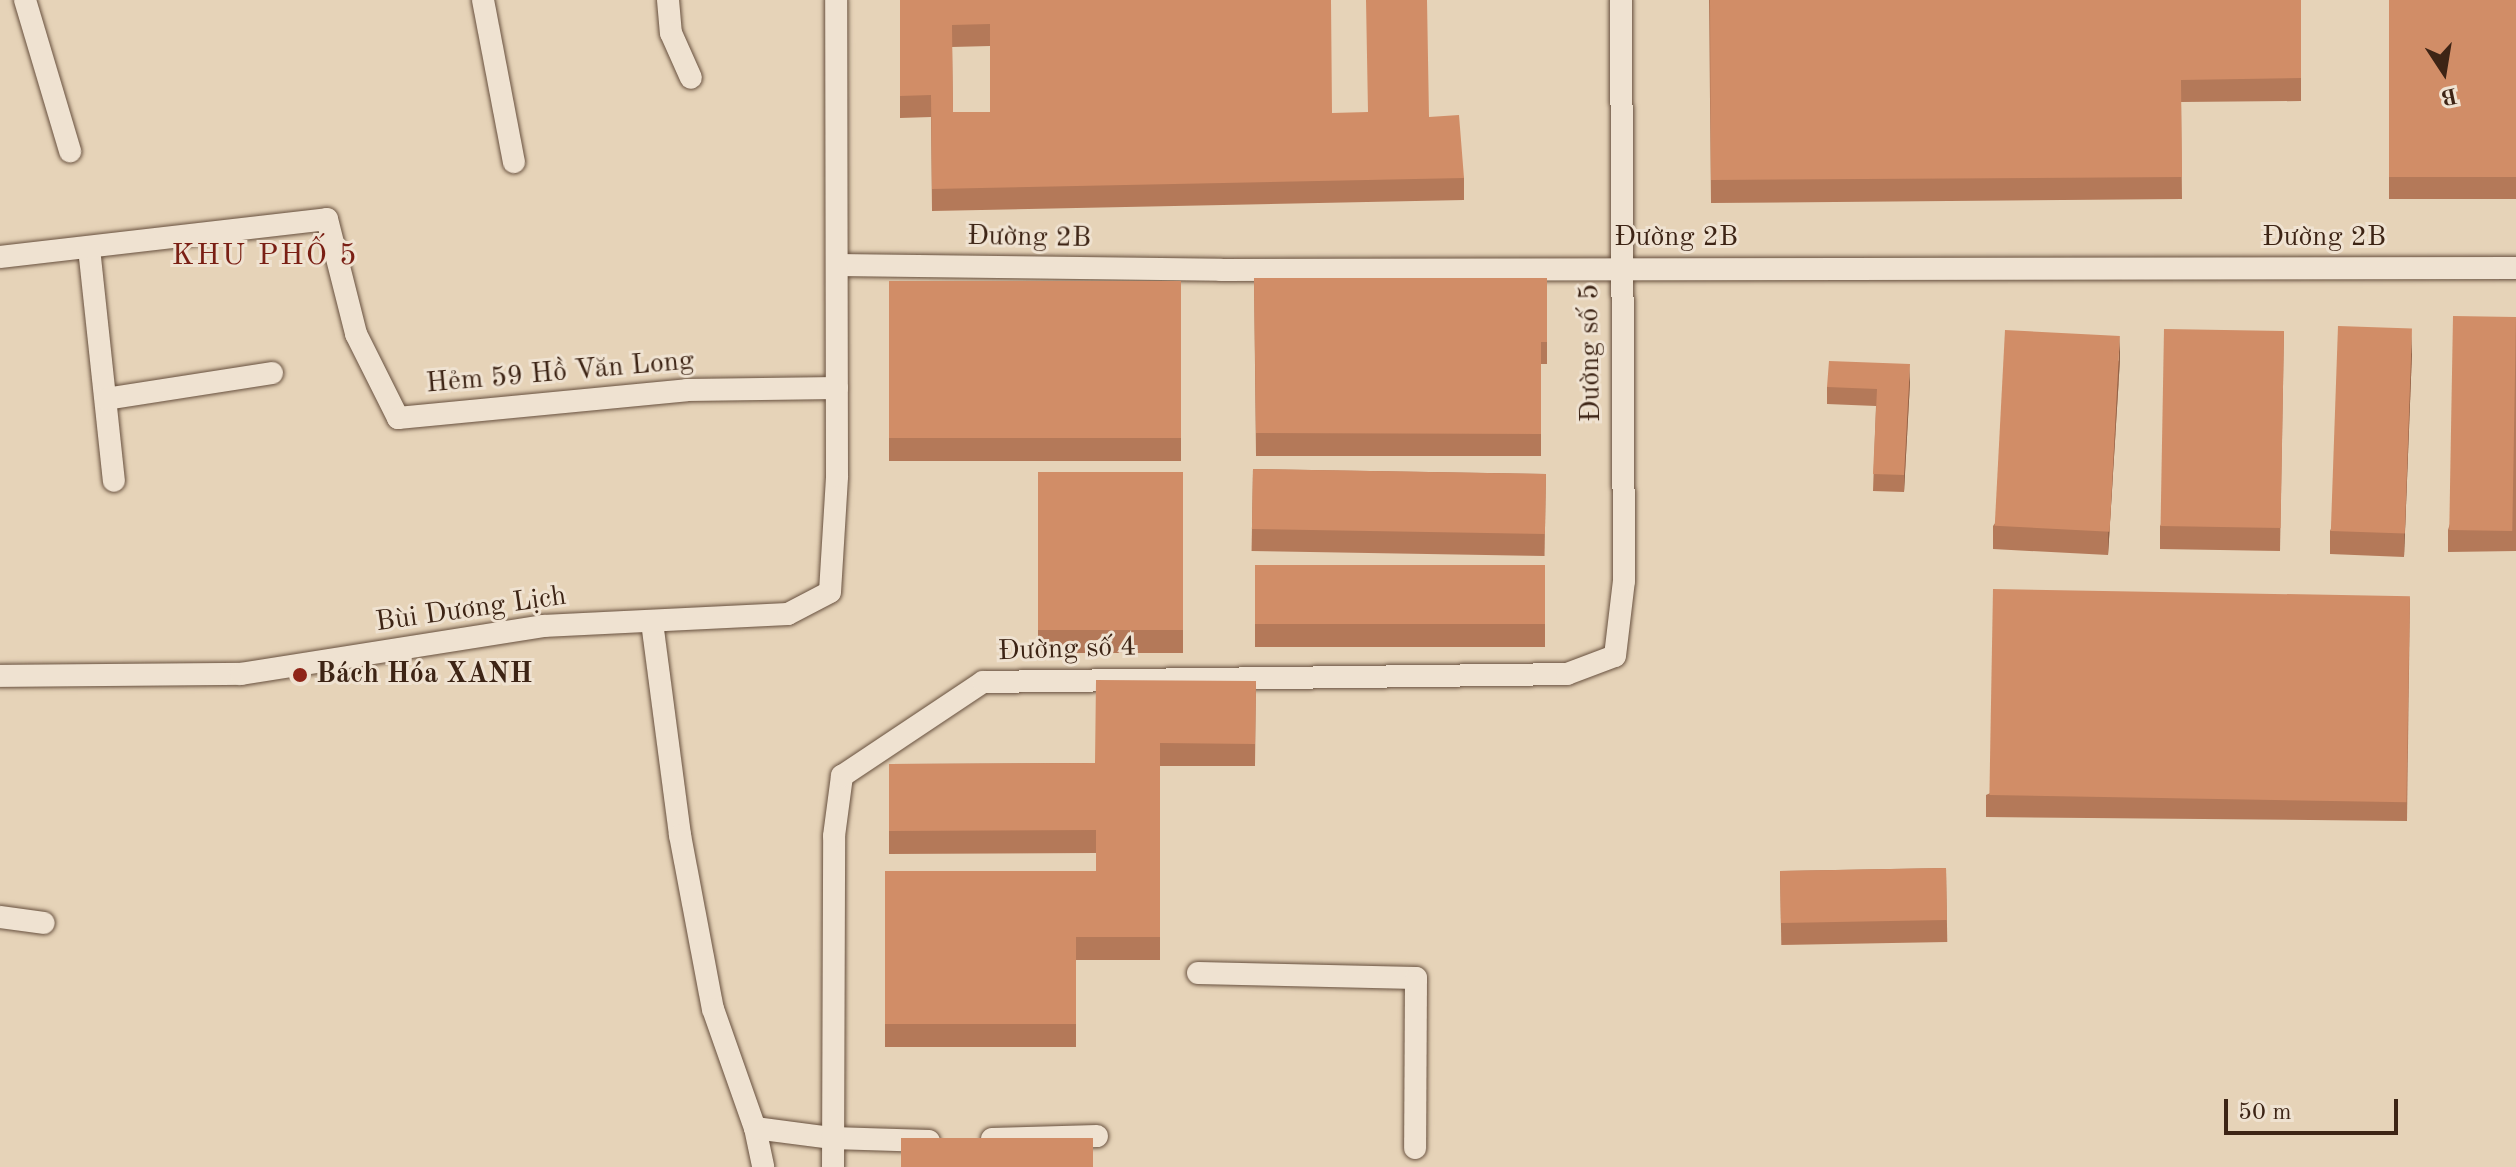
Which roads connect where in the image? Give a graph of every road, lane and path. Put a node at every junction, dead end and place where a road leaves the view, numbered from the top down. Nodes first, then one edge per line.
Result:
1 (25, 0) edge
2 (483, 0) edge
3 (668, 0) edge
4 (836, 0) edge
5 (1621, 0) edge
6 (691, 78) dead end
7 (70, 151) dead end
8 (514, 162) dead end
9 (89, 248) junction
10 (0, 257) edge
11 (837, 265) junction
12 (1620, 267) junction
13 (2516, 268) edge
14 (272, 373) dead end
15 (837, 388) junction
16 (106, 399) junction
17 (114, 481) dead end
18 (652, 622) junction
19 (1615, 656) joint
20 (0, 676) edge
21 (0, 917) edge
22 (44, 923) dead end
23 (1198, 973) dead end
24 (755, 1128) junction
25 (1097, 1136) dead end
26 (832, 1138) junction
27 (1415, 1148) dead end
28 (763, 1167) edge
29 (833, 1167) edge

1 - 7 street
2 - 8 street
3 - 6 street
4 - 11 street
5 - 12 street, Đường số 5
9 - 10 street, Hẻm 59 Hồ Văn Long
9 - 15 street, Hẻm 59 Hồ Văn Long
9 - 16 street
11 - 12 street, Đường 2B
11 - 15 street
12 - 13 street, Đường 2B
12 - 19 street, Đường số 5
14 - 16 street
15 - 18 street, Bùi Dương Lịch
16 - 17 street
18 - 20 street, Bùi Dương Lịch
18 - 24 street
19 - 26 street, Đường số 4
21 - 22 street
23 - 27 street
24 - 26 street
24 - 28 street
25 - 26 street
26 - 29 street, Đường số 4

